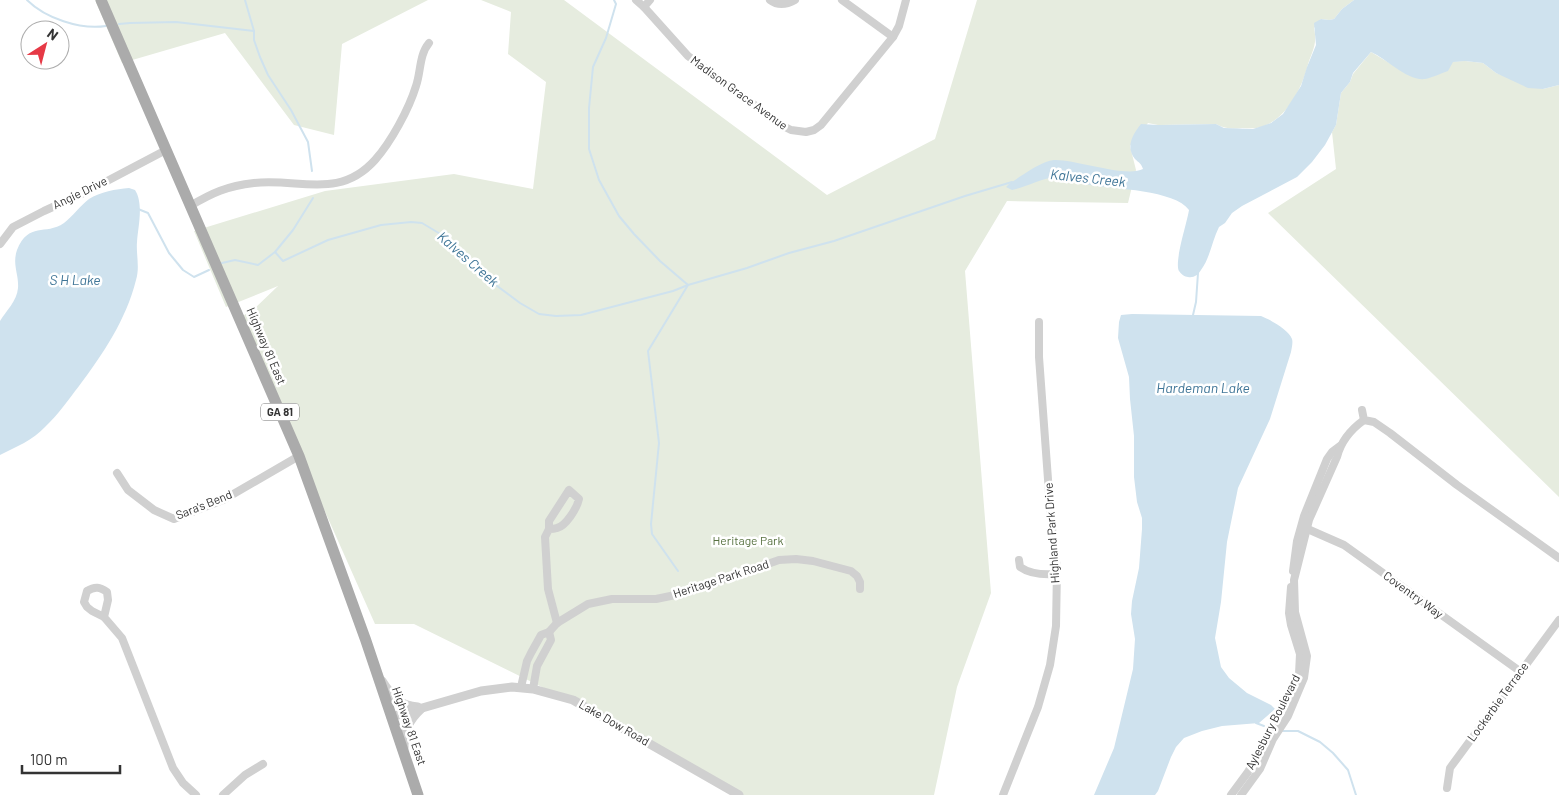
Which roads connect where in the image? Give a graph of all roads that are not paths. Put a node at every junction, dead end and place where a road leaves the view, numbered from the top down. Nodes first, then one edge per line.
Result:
1 (101, 0) edge
2 (636, 0) edge
3 (650, 0) edge
4 (770, 0) edge
5 (795, 0) edge
6 (842, 0) edge
7 (906, 0) edge
8 (644, 7) junction
9 (893, 37) junction
10 (429, 43) dead end
11 (166, 150) junction
12 (190, 206) junction
13 (0, 244) edge
14 (1039, 322) dead end
15 (1362, 410) dead end
16 (1364, 420) junction
17 (299, 456) junction
18 (117, 473) dead end
19 (1304, 527) junction
20 (549, 529) junction
21 (1559, 558) edge
22 (1019, 560) dead end
23 (1057, 574) junction
24 (860, 589) dead end
25 (104, 617) dead end
26 (1559, 620) edge
27 (556, 623) junction
28 (549, 632) junction
29 (526, 667) junction
30 (536, 670) junction
31 (1521, 672) junction
32 (377, 673) junction
33 (521, 688) junction
34 (533, 689) junction
35 (424, 708) junction
36 (391, 717) junction
37 (404, 753) junction
38 (263, 764) dead end
39 (1447, 788) dead end
40 (196, 795) edge
41 (223, 795) edge
42 (418, 795) edge
43 (739, 795) edge
44 (1003, 795) edge
45 (1231, 795) edge
46 (1241, 795) edge

1 - 11 main road, Highway 81 East / GA 81
2 - 8 street, Madison Grace Avenue
3 - 8 street
4 - 5 street
6 - 9 street
7 - 9 street, Madison Grace Avenue
8 - 9 street, Madison Grace Avenue
10 - 12 street
11 - 12 main road, Highway 81 East / GA 81
11 - 13 street, Angie Drive
12 - 17 main road, Highway 81 East / GA 81
14 - 23 street, Highland Park Drive
15 - 16 street
16 - 19 street, Aylesbury Boulevard
16 - 21 street
17 - 18 street, Sara's Bend
17 - 32 main road, Highway 81 East / GA 81
19 - 31 street, Coventry Way
19 - 45 street, Aylesbury Boulevard
19 - 46 street, Aylesbury Boulevard
20 - 20 street
20 - 27 street
22 - 23 street
23 - 44 street, Highland Park Drive
24 - 27 street, Heritage Park Road
25 - 40 street
26 - 31 street, Lockerbie Terrace
27 - 28 street, Heritage Park Road
28 - 29 street, Heritage Park Road
28 - 30 street, Heritage Park Road
29 - 30 street
29 - 33 street, Heritage Park Road
30 - 34 street, Heritage Park Road
31 - 39 street, Lockerbie Terrace
32 - 35 street
32 - 36 main road, Highway 81 East / GA 81
33 - 34 street, Lake Dow Road
33 - 35 street, Lake Dow Road
34 - 43 street, Lake Dow Road
35 - 36 street, Lake Dow Road
35 - 37 street
36 - 37 main road, Highway 81 East / GA 81
37 - 42 main road, Highway 81 East / GA 81
38 - 41 street

